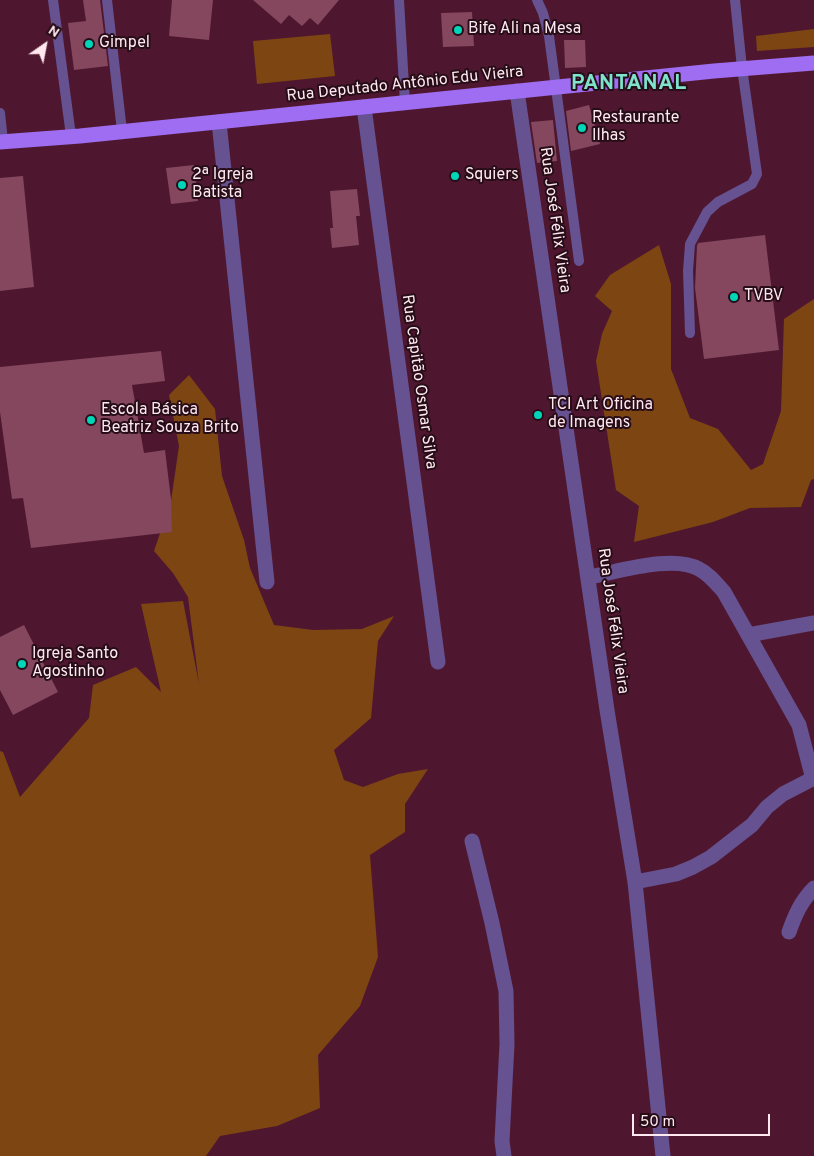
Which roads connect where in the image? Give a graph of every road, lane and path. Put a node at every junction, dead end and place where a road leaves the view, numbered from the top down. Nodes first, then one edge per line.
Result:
1 (54, 0) edge
2 (107, 0) edge
3 (399, 0) edge
4 (537, 0) edge
5 (735, 0) edge
6 (814, 63) edge
7 (742, 68) junction
8 (555, 87) junction
9 (517, 91) junction
10 (405, 103) junction
11 (364, 107) junction
12 (0, 113) edge
13 (219, 122) junction
14 (122, 131) junction
15 (71, 136) junction
16 (2, 142) edge
17 (579, 261) dead end
18 (690, 333) dead end
19 (589, 577) junction
20 (267, 582) dead end
21 (814, 623) edge
22 (748, 635) junction
23 (438, 662) dead end
24 (814, 778) edge
25 (472, 841) dead end
26 (635, 882) junction
27 (814, 888) edge
28 (789, 932) dead end
29 (504, 1156) edge
30 (663, 1156) edge

1 - 15 lane
2 - 14 lane
3 - 10 lane
4 - 8 lane
5 - 7 lane
6 - 7 main road, Rua Deputado Antônio Edu Vieira
7 - 8 main road, Rua Deputado Antônio Edu Vieira
7 - 18 lane
8 - 9 main road, Rua Deputado Antônio Edu Vieira
8 - 17 lane
9 - 10 main road, Rua Deputado Antônio Edu Vieira
9 - 19 street, Rua José Félix Vieira
10 - 11 main road, Rua Deputado Antônio Edu Vieira
11 - 13 main road, Rua Deputado Antônio Edu Vieira
11 - 23 street, Rua Capitão Osmar Silva
12 - 16 lane
13 - 14 main road, Rua Deputado Antônio Edu Vieira
13 - 20 street
14 - 15 main road, Rua Deputado Antônio Edu Vieira
15 - 16 main road, Rua Deputado Antônio Edu Vieira
19 - 22 street
19 - 26 street, Rua José Félix Vieira
21 - 22 street
22 - 24 street
24 - 26 street
25 - 29 street
26 - 30 street, Rua José Félix Vieira
27 - 28 street

